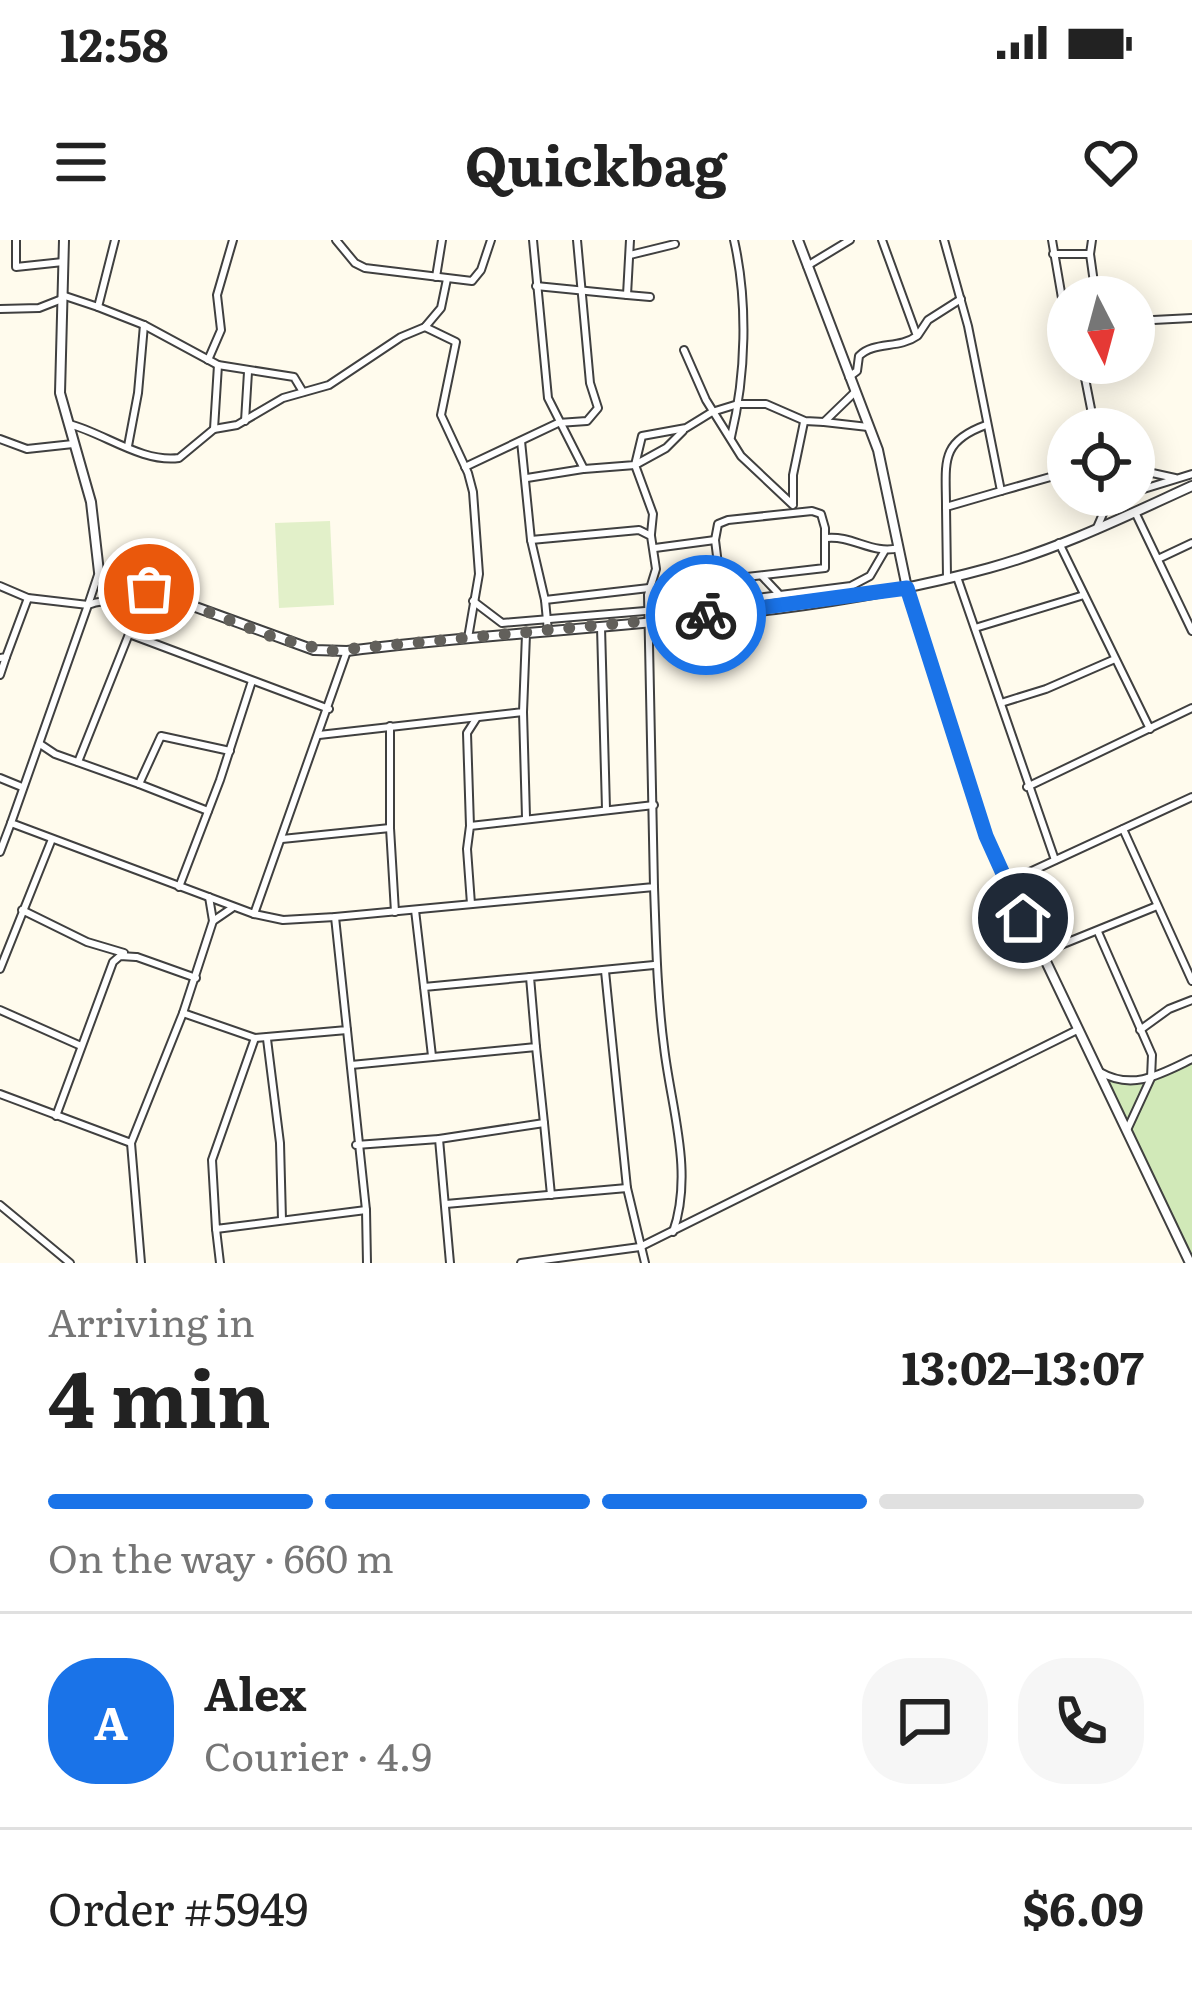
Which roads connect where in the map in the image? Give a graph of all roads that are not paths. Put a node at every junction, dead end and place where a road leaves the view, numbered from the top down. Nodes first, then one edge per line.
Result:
1 (16, 240) edge
2 (64, 240) edge
3 (115, 240) edge
4 (233, 240) edge
5 (336, 240) edge
6 (442, 240) edge
7 (491, 240) edge
8 (533, 240) edge
9 (577, 240) edge
10 (631, 240) edge
11 (734, 240) edge
12 (798, 240) edge
13 (850, 240) edge
14 (882, 240) edge
15 (944, 240) edge
16 (1052, 240) edge
17 (1092, 240) edge
18 (675, 244) dead end
19 (1053, 254) junction
20 (1090, 254) junction
21 (630, 255) junction
22 (63, 262) junction
23 (807, 266) junction
24 (1057, 276) edge
25 (1093, 276) edge
26 (436, 277) junction
27 (447, 279) junction
28 (536, 286) junction
29 (580, 292) junction
30 (627, 295) junction
31 (62, 297) junction
32 (650, 297) dead end
33 (962, 304) junction
34 (98, 307) junction
35 (0, 309) edge
36 (1192, 318) edge
37 (1155, 320) edge
38 (144, 325) junction
39 (425, 326) junction
40 (917, 336) junction
41 (684, 350) dead end
42 (208, 360) junction
43 (218, 365) junction
44 (248, 372) junction
45 (849, 377) junction
46 (303, 392) junction
47 (855, 392) junction
48 (738, 404) junction
49 (712, 412) junction
50 (245, 421) junction
51 (805, 421) junction
52 (824, 422) junction
53 (66, 423) junction
54 (558, 423) junction
55 (986, 425) junction
56 (869, 427) junction
57 (686, 428) junction
58 (214, 429) junction
59 (730, 436) junction
60 (0, 439) edge
61 (521, 441) junction
62 (73, 444) junction
63 (128, 446) junction
64 (635, 466) junction
65 (465, 467) junction
66 (584, 469) junction
67 (1155, 473) edge
68 (1192, 474) edge
69 (527, 478) junction
70 (1047, 478) edge
71 (1178, 478) junction
72 (1155, 486) edge
73 (1192, 486) edge
74 (1001, 491) junction
75 (1155, 503) edge
76 (946, 507) junction
77 (794, 508) junction
78 (1102, 516) edge
79 (1127, 516) edge
80 (1138, 516) edge
81 (1096, 530) junction
82 (651, 536) junction
83 (826, 538) junction
84 (531, 540) junction
85 (715, 541) junction
86 (1059, 543) junction
87 (1192, 543) edge
88 (655, 548) junction
89 (899, 548) junction
90 (884, 552) junction
91 (1158, 559) junction
92 (99, 572) junction
93 (761, 576) junction
94 (952, 578) junction
95 (720, 580) junction
96 (738, 580) junction
97 (0, 586) edge
98 (649, 588) junction
99 (907, 588) junction
100 (721, 590) junction
101 (778, 593) junction
102 (147, 594) junction
103 (1084, 595) junction
104 (844, 597) junction
105 (28, 598) junction
106 (545, 599) junction
107 (473, 601) junction
108 (723, 601) junction
109 (128, 603) junction
110 (88, 605) junction
111 (831, 606) dead end
112 (648, 609) junction
113 (134, 622) junction
114 (650, 622) junction
115 (547, 625) junction
116 (601, 626) junction
117 (975, 628) junction
118 (1192, 630) edge
119 (129, 634) junction
120 (526, 634) junction
121 (468, 638) junction
122 (347, 651) junction
123 (3, 657) edge
124 (1115, 659) junction
125 (0, 675) edge
126 (252, 681) junction
127 (1000, 703) junction
128 (1192, 708) edge
129 (329, 709) junction
130 (523, 712) junction
131 (478, 717) junction
132 (391, 726) junction
133 (1150, 729) junction
134 (319, 735) junction
135 (40, 744) junction
136 (230, 752) junction
137 (78, 762) junction
138 (0, 778) edge
139 (139, 784) junction
140 (22, 787) junction
141 (1027, 787) junction
142 (1192, 797) edge
143 (654, 805) junction
144 (606, 809) junction
145 (208, 811) junction
146 (526, 817) junction
147 (10, 823) junction
148 (470, 826) junction
149 (389, 828) junction
150 (1123, 829) junction
151 (52, 839) junction
152 (282, 839) junction
153 (0, 852) edge
154 (1055, 860) junction
155 (1006, 883) junction
156 (179, 887) junction
157 (654, 887) junction
158 (209, 897) junction
159 (471, 904) junction
160 (1156, 906) junction
161 (234, 907) junction
162 (22, 910) junction
163 (415, 910) junction
164 (395, 912) junction
165 (254, 914) junction
166 (335, 917) junction
167 (213, 921) junction
168 (1098, 932) junction
169 (1041, 953) junction
170 (136, 957) junction
171 (654, 965) junction
172 (0, 969) edge
173 (604, 970) junction
174 (530, 977) junction
175 (196, 978) junction
176 (1192, 981) edge
177 (424, 987) junction
178 (1192, 1000) edge
179 (0, 1010) edge
180 (183, 1013) junction
181 (347, 1030) junction
182 (1077, 1030) junction
183 (1141, 1030) junction
184 (255, 1038) junction
185 (267, 1039) junction
186 (81, 1046) junction
187 (536, 1047) junction
188 (432, 1057) junction
189 (1192, 1060) edge
190 (352, 1066) junction
191 (1098, 1071) junction
192 (1150, 1078) junction
193 (0, 1094) edge
194 (56, 1116) junction
195 (544, 1123) junction
196 (1126, 1130) junction
197 (439, 1138) junction
198 (131, 1143) junction
199 (356, 1145) junction
200 (627, 1188) junction
201 (551, 1195) junction
202 (683, 1203) junction
203 (446, 1204) junction
204 (0, 1205) edge
205 (366, 1210) junction
206 (282, 1221) junction
207 (695, 1222) junction
208 (216, 1228) junction
209 (673, 1232) junction
210 (640, 1247) junction
211 (369, 1262) edge
212 (70, 1263) edge
213 (141, 1263) edge
214 (220, 1263) edge
215 (450, 1263) edge
216 (521, 1263) edge
217 (645, 1263) edge
218 (1190, 1263) edge

1 - 22 street
2 - 22 street
3 - 34 street
4 - 42 street
5 - 26 street
6 - 26 street
7 - 27 street
8 - 28 street
9 - 29 street
10 - 21 street
11 - 48 street
12 - 23 street
13 - 23 street
14 - 40 street
15 - 33 street
16 - 19 street
17 - 20 street
18 - 21 street
19 - 20 street
19 - 24 street
20 - 25 street
21 - 30 street
22 - 31 street
23 - 45 street
26 - 27 street
27 - 39 street
28 - 29 street
28 - 54 street
29 - 30 street
29 - 54 street
30 - 32 street
31 - 34 street
31 - 35 street
31 - 53 street
33 - 40 street
33 - 55 street
34 - 38 street
36 - 37 street
38 - 42 street
38 - 63 street
39 - 46 street
39 - 65 street
40 - 45 street
41 - 49 street
42 - 43 street
43 - 44 street
43 - 58 street
44 - 46 street
44 - 50 street
45 - 47 street
46 - 50 street
47 - 52 street
47 - 56 street
48 - 49 street
48 - 51 street
48 - 59 street
49 - 57 street
49 - 59 street
50 - 58 street
51 - 52 street
51 - 77 street
52 - 56 street
53 - 62 street
53 - 63 street
54 - 61 street
54 - 66 street
55 - 74 street
55 - 76 street
56 - 89 street
57 - 64 street
57 - 64 street
58 - 63 street
59 - 77 street
60 - 62 street
61 - 65 street
61 - 69 street
62 - 92 street
64 - 66 street
64 - 82 street
65 - 107 street
66 - 69 street
67 - 71 street
68 - 71 street
69 - 84 street
70 - 74 street
71 - 72 street
73 - 75 street
74 - 76 street
76 - 94 street
77 - 83 street
77 - 85 street
78 - 81 street
79 - 81 street
80 - 91 street
81 - 86 street
82 - 84 street
82 - 88 street
83 - 90 street
83 - 93 street
84 - 106 street
85 - 88 street
85 - 95 street
86 - 94 street
86 - 103 street
87 - 91 street
88 - 98 street
89 - 90 street
89 - 99 street
90 - 101 street
91 - 118 street
92 - 102 street
92 - 110 street
93 - 96 street
93 - 101 street
94 - 99 street
94 - 117 street
95 - 96 street
95 - 100 street
96 - 100 street
97 - 105 street
98 - 106 street
98 - 112 street
99 - 104 street
99 - 155 street
100 - 108 street
101 - 108 street
102 - 109 street
102 - 113 street
102 - 122 street
103 - 117 street
103 - 124 street
104 - 111 street
104 - 114 street
105 - 110 street
105 - 123 street
106 - 115 street
107 - 115 street
107 - 121 street
108 - 112 street
109 - 110 street
109 - 113 street
110 - 135 street
112 - 114 street
112 - 115 street
113 - 119 street
114 - 116 street
114 - 143 street
115 - 116 street
115 - 120 street
116 - 144 street
117 - 127 street
119 - 126 street
119 - 137 street
120 - 121 street
120 - 130 street
121 - 122 street
122 - 129 street
123 - 125 street
124 - 127 street
124 - 133 street
126 - 129 street
126 - 136 street
127 - 141 street
128 - 133 street
129 - 134 street
130 - 131 street
130 - 146 street
131 - 132 street
131 - 148 street
132 - 134 street
132 - 149 street
133 - 141 street
134 - 152 street
135 - 137 street
135 - 140 street
136 - 139 street
136 - 145 street
137 - 139 street
138 - 140 street
139 - 145 street
140 - 147 street
141 - 154 street
142 - 150 street
143 - 144 street
143 - 157 street
144 - 146 street
145 - 156 street
146 - 148 street
147 - 151 street
147 - 153 street
148 - 159 street
149 - 152 street
149 - 164 street
150 - 154 street
150 - 160 street
151 - 156 street
151 - 162 street
152 - 165 street
154 - 155 street
155 - 169 street
156 - 158 street
157 - 159 street
157 - 171 street
158 - 161 street
158 - 167 street
159 - 163 street
160 - 168 street
160 - 176 street
161 - 165 street
161 - 167 street
162 - 170 street
162 - 172 street
163 - 164 street
163 - 177 street
164 - 166 street
165 - 166 street
166 - 181 street
167 - 175 street
168 - 169 street
168 - 183 street
169 - 182 street
170 - 175 street
170 - 186 street
171 - 173 street
171 - 202 street
173 - 174 street
173 - 200 street
174 - 177 street
174 - 187 street
175 - 180 street
177 - 188 street
178 - 183 street
179 - 186 street
180 - 184 street
180 - 198 street
181 - 185 street
181 - 190 street
182 - 191 street
182 - 207 street
183 - 192 street
184 - 185 street
184 - 208 street
185 - 206 street
186 - 194 street
187 - 188 street
187 - 195 street
188 - 190 street
189 - 192 street
190 - 199 street
191 - 192 street
191 - 196 street
192 - 196 street
193 - 194 street
194 - 198 street
195 - 197 street
195 - 201 street
196 - 218 street
197 - 199 street
197 - 203 street
198 - 213 street
199 - 205 street
200 - 201 street
200 - 210 street
201 - 203 street
202 - 207 street
202 - 209 street
203 - 215 street
204 - 212 street
205 - 206 street
205 - 211 street
206 - 208 street
207 - 209 street
208 - 214 street
209 - 210 street
210 - 216 street
210 - 217 street

